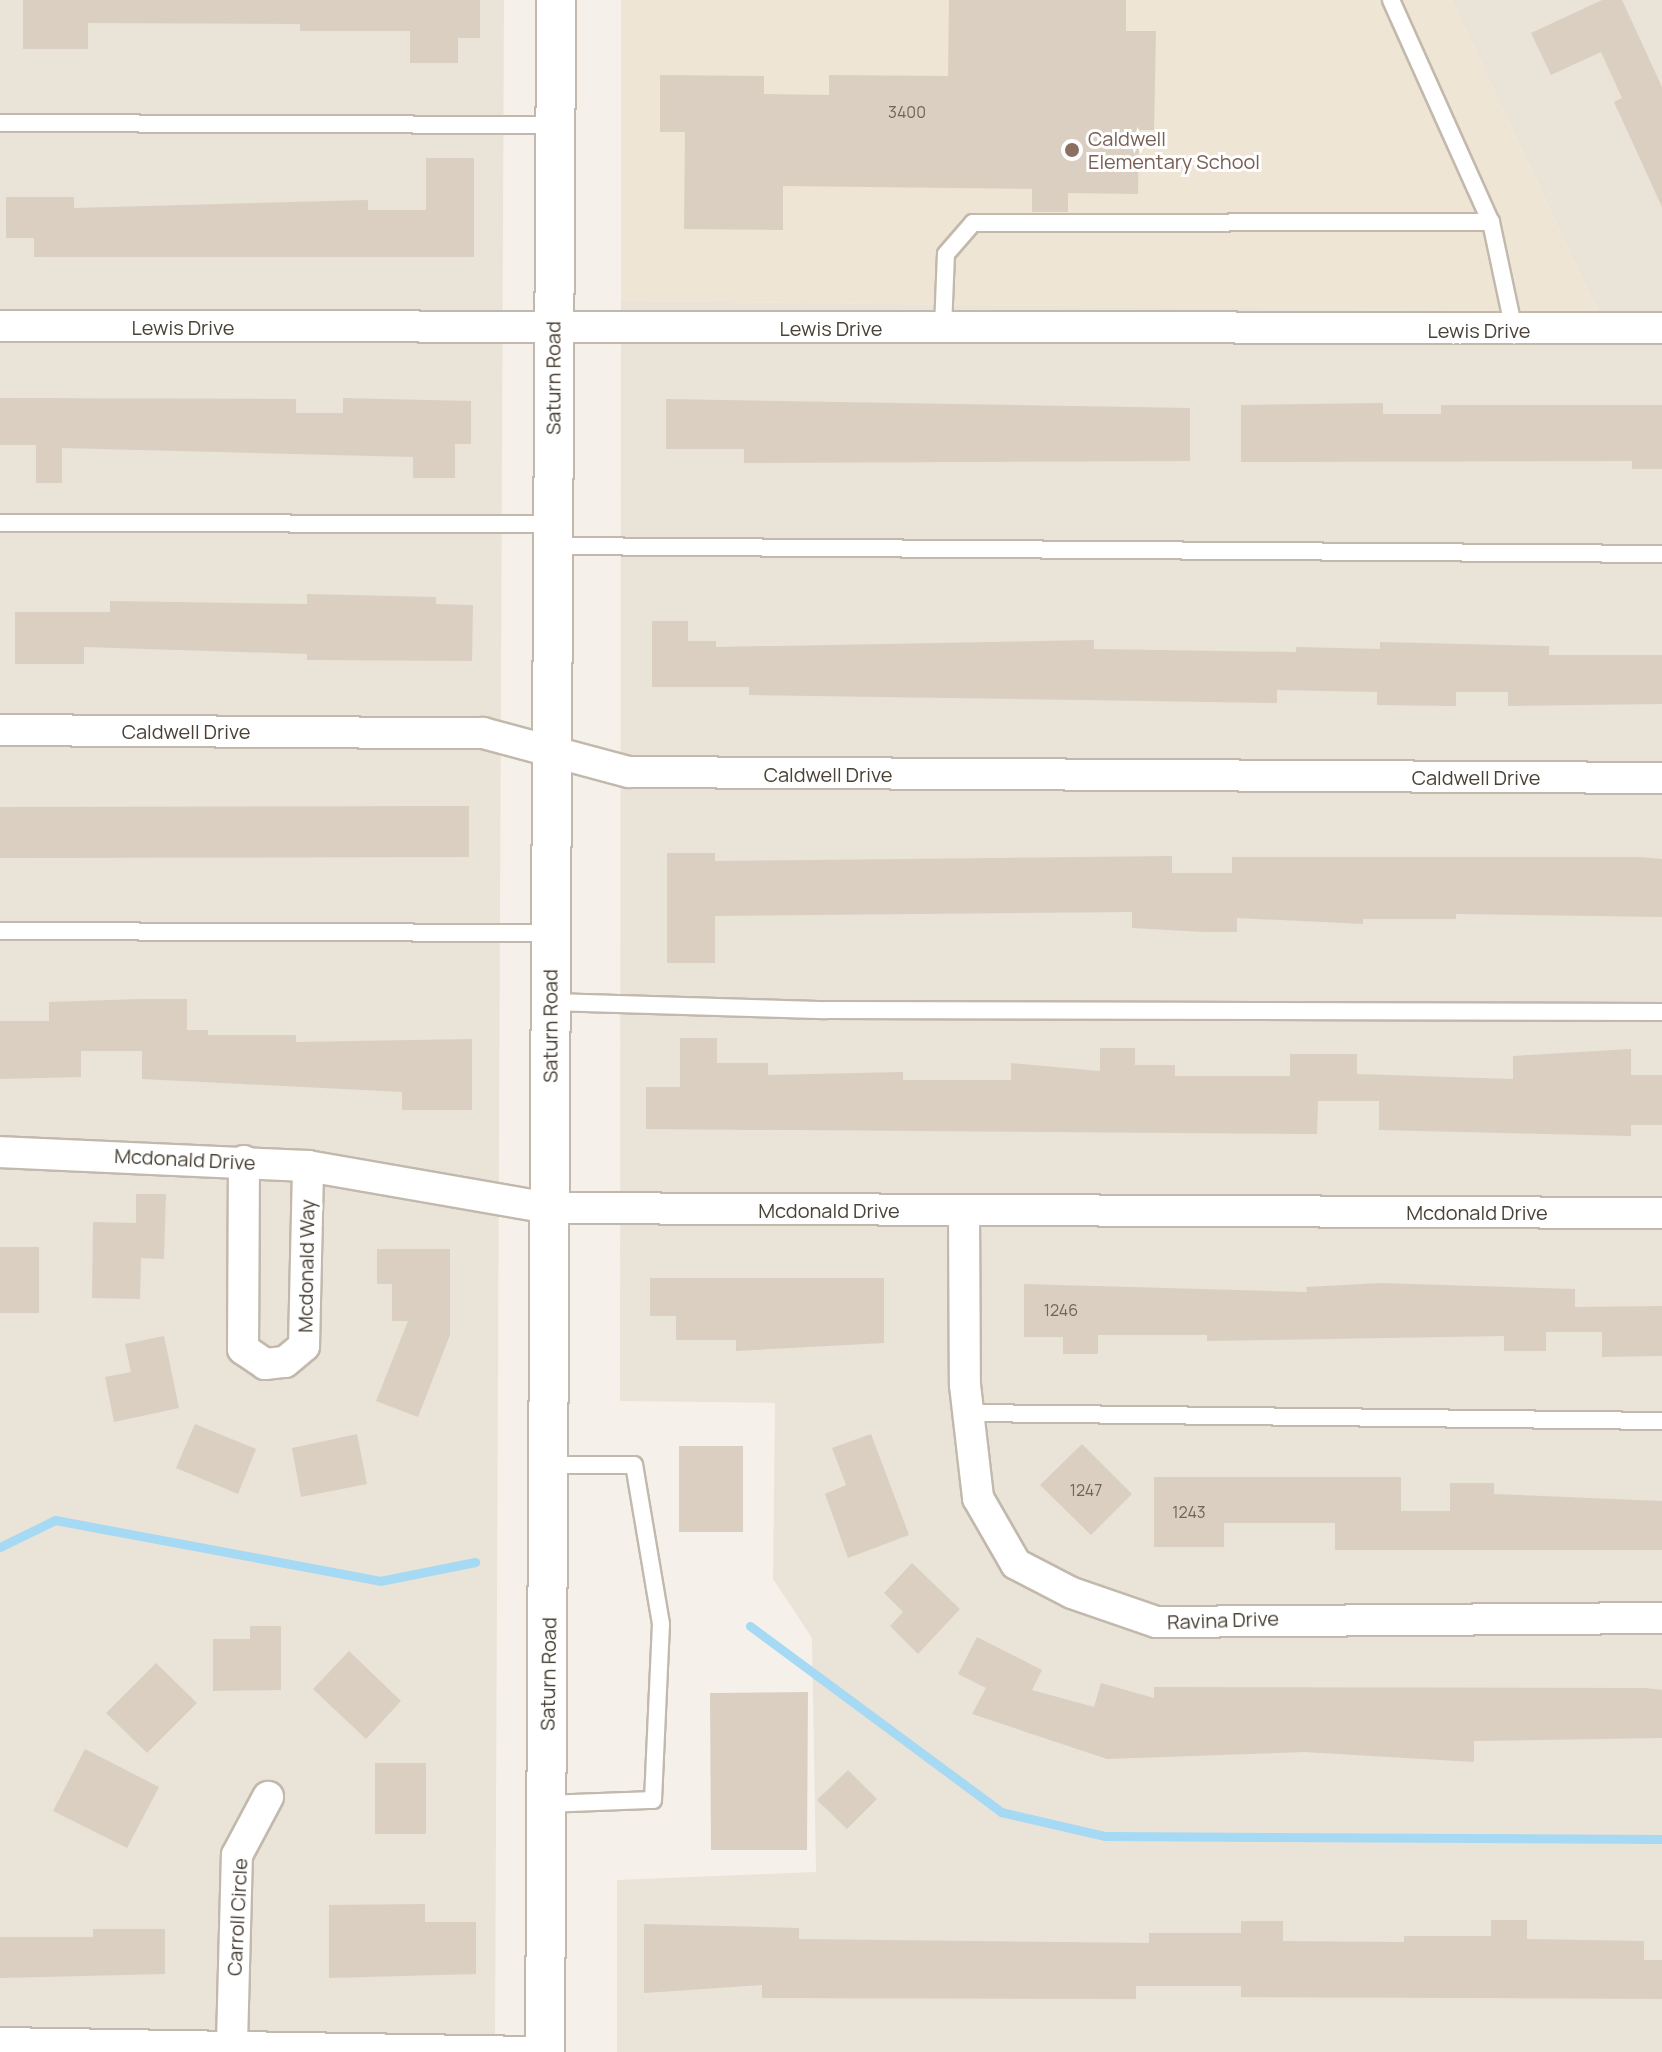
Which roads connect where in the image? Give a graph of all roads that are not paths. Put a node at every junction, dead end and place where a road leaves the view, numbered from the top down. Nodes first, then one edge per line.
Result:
1 (556, 0) edge
2 (1391, 0) edge
3 (0, 123) edge
4 (555, 125) junction
5 (1491, 222) junction
6 (0, 326) edge
7 (553, 327) junction
8 (943, 328) junction
9 (1662, 328) edge
10 (1514, 330) junction
11 (0, 523) edge
12 (552, 535) junction
13 (1662, 554) edge
14 (0, 730) edge
15 (551, 752) junction
16 (1662, 778) edge
17 (0, 931) edge
18 (551, 933) junction
19 (551, 1002) junction
20 (1662, 1012) edge
21 (0, 1152) edge
22 (244, 1161) junction
23 (308, 1166) junction
24 (548, 1208) junction
25 (964, 1211) junction
26 (1662, 1213) edge
27 (969, 1413) junction
28 (1662, 1421) edge
29 (550, 1465) junction
30 (1662, 1618) edge
31 (268, 1797) dead end
32 (547, 1804) junction
33 (0, 2043) edge
34 (232, 2043) junction
35 (529, 2052) edge
36 (545, 2052) edge

1 - 4 street, Saturn Road
2 - 5 lane
3 - 4 lane
4 - 7 street, Saturn Road
5 - 8 lane
5 - 10 lane
6 - 7 street, Lewis Drive
7 - 8 street, Lewis Drive
7 - 12 street, Saturn Road
8 - 10 street, Lewis Drive
9 - 10 street, Lewis Drive
11 - 12 lane
12 - 13 lane
12 - 15 street, Saturn Road
14 - 15 street, Caldwell Drive
15 - 16 street, Caldwell Drive
15 - 18 street, Saturn Road
17 - 18 lane
18 - 19 street, Saturn Road
19 - 20 lane
19 - 24 street, Saturn Road
21 - 22 street, Mcdonald Drive
22 - 23 street, Mcdonald Drive
22 - 23 street, Mcdonald Way
23 - 24 street, Mcdonald Drive
24 - 25 street, Mcdonald Drive
24 - 29 street, Saturn Road
25 - 26 street, Mcdonald Drive
25 - 27 street, Ravina Drive
27 - 28 lane
27 - 30 street, Ravina Drive
29 - 32 street, Saturn Road
29 - 32 lane
31 - 34 street, Carroll Circle
32 - 36 street, Saturn Road
33 - 34 street
34 - 35 street

